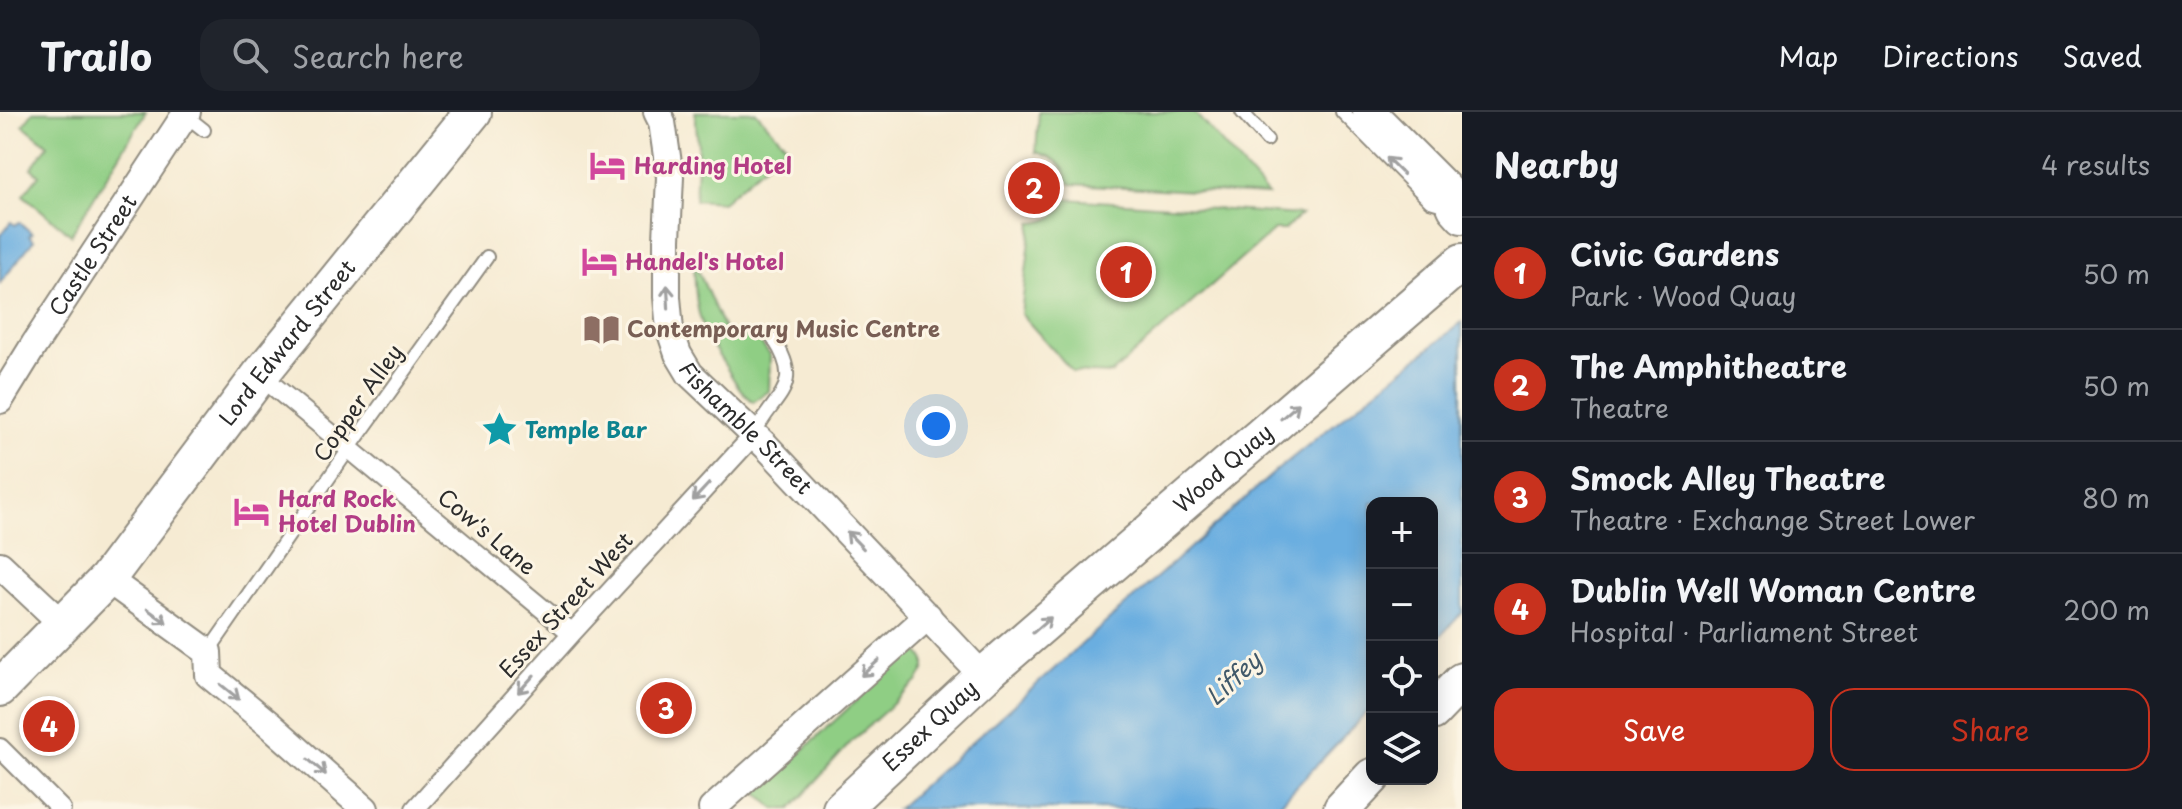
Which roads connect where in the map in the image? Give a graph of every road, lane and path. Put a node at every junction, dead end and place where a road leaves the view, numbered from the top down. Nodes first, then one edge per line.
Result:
1 (473, 112) edge
2 (657, 112) edge
3 (1242, 112) edge
4 (1342, 112) edge
5 (1369, 112) edge
6 (192, 119) edge
7 (1267, 140) dead end
8 (1458, 212) edge
9 (487, 257) dead end
10 (1462, 262) edge
11 (774, 340) dead end
12 (260, 375) junction
13 (0, 400) edge
14 (754, 435) junction
15 (349, 449) junction
16 (0, 565) edge
17 (107, 579) junction
18 (928, 616) junction
19 (63, 624) junction
20 (572, 633) junction
21 (208, 652) junction
22 (983, 676) junction
23 (1462, 681) edge
24 (0, 688) edge
25 (1438, 706) edge
26 (0, 748) edge
27 (1366, 783) edge
28 (61, 809) edge
29 (365, 809) edge
30 (415, 809) edge
31 (712, 809) edge
32 (841, 809) edge
33 (1342, 809) edge

1 - 12 main road, Lord Edward Street
14 -> 2 street, Fishamble Street
3 - 7 lane
8 -> 4 lane
5 - 8 street
6 - 13 street, Castle Street
9 - 15 lane, Copper Alley
22 -> 10 main road, Wood Quay
11 - 14 lane
12 - 15 street, Cow's Lane
12 - 17 main road, Lord Edward Street
18 -> 14 street, Fishamble Street
14 -> 20 street, Essex Street West
15 - 20 street, Cow's Lane
15 - 21 lane, Copper Alley
16 - 19 street
17 - 19 main road, Lord Edward Street
17 -> 21 street
18 - 22 street, Fishamble Street
18 -> 31 street
19 - 24 main road, Lord Edward Street
20 -> 30 street, Essex Street West
21 -> 29 street
22 - 32 main road, Essex Quay
23 - 25 main road
26 - 28 street
27 - 33 main road

